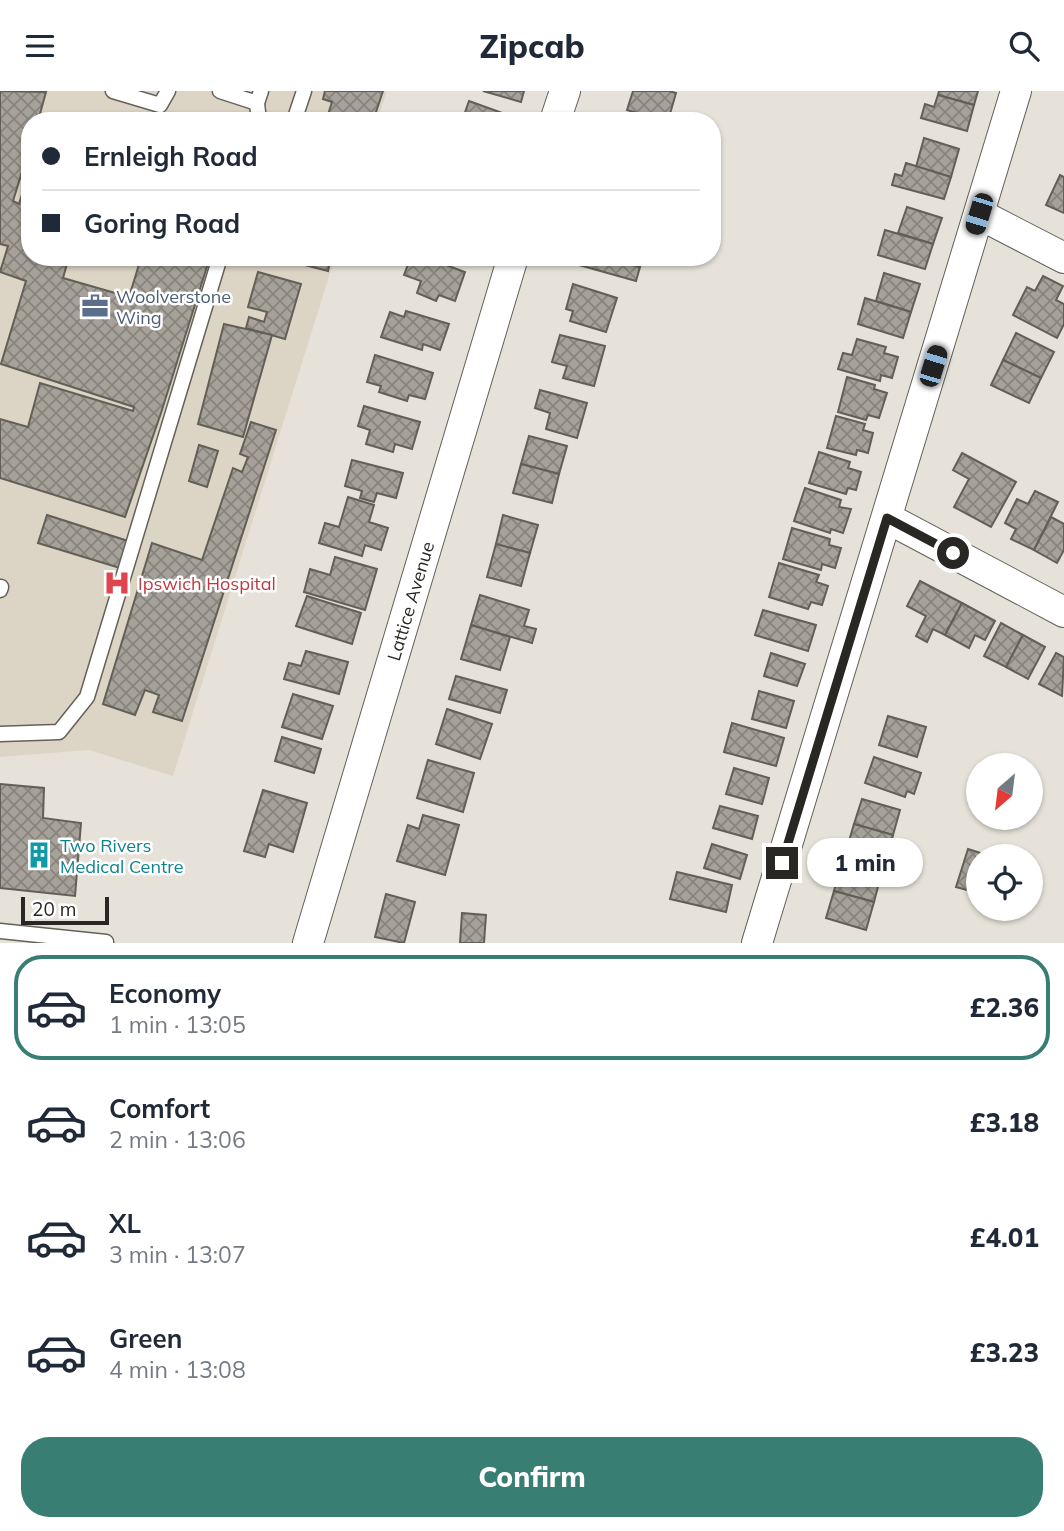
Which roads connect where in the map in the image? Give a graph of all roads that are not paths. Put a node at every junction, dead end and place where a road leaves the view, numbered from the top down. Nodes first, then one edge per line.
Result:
1 (113, 91) edge
2 (169, 91) edge
3 (219, 91) edge
4 (304, 91) edge
5 (565, 91) edge
6 (1016, 91) edge
7 (259, 97) edge
8 (297, 112) edge
9 (558, 112) edge
10 (979, 214) junction
11 (1064, 258) edge
12 (217, 266) edge
13 (510, 266) edge
14 (887, 518) junction
15 (1064, 612) edge
16 (0, 734) edge
17 (0, 931) edge
18 (106, 942) edge
19 (307, 943) edge
20 (757, 943) edge

1 - 2 lane
3 - 7 lane
4 - 8 lane
5 - 9 street
6 - 10 street
10 - 11 street
10 - 14 street
12 - 16 lane
13 - 19 street, Lattice Avenue
14 - 15 street
14 - 20 street
17 - 18 lane

